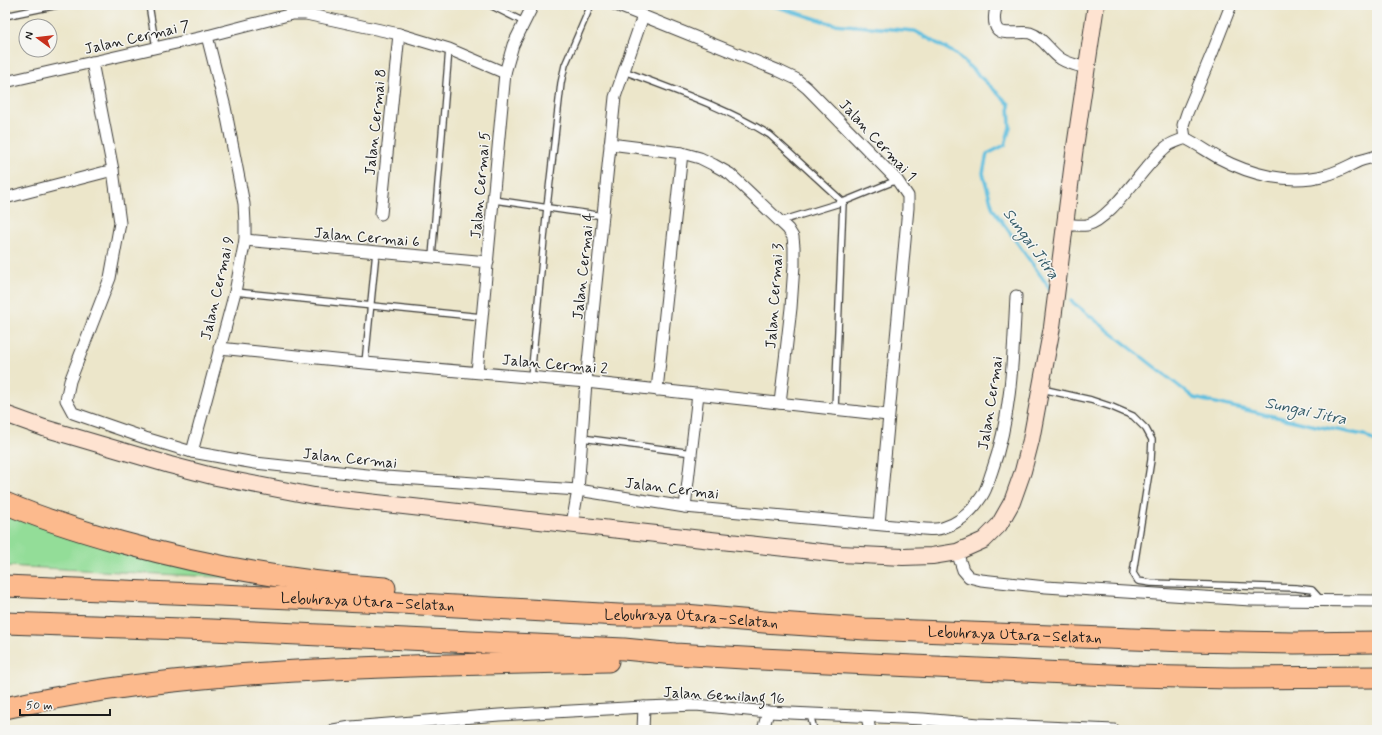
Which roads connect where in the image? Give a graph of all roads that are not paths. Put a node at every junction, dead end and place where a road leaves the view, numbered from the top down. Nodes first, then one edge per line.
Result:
1 (58, 5) edge
2 (149, 5) edge
3 (490, 5) edge
4 (533, 5) edge
5 (591, 5) edge
6 (616, 5) edge
7 (998, 5) edge
8 (1096, 5) edge
9 (1231, 5) edge
10 (292, 9) edge
11 (5, 16) edge
12 (643, 16) junction
13 (524, 22) junction
14 (399, 34) junction
15 (207, 36) junction
16 (156, 48) junction
17 (449, 48) junction
18 (92, 62) junction
19 (1088, 68) junction
20 (623, 71) junction
21 (506, 73) junction
22 (5, 82) edge
23 (1185, 138) junction
24 (610, 144) junction
25 (682, 153) junction
26 (1377, 156) edge
27 (113, 170) junction
28 (897, 180) junction
29 (5, 198) edge
30 (494, 200) junction
31 (843, 202) junction
32 (547, 207) junction
33 (381, 214) dead end
34 (604, 216) junction
35 (780, 221) junction
36 (1065, 224) junction
37 (244, 240) junction
38 (376, 252) junction
39 (432, 257) junction
40 (488, 262) junction
41 (235, 292) junction
42 (1016, 296) dead end
43 (370, 306) junction
44 (482, 317) junction
45 (219, 348) junction
46 (365, 363) junction
47 (477, 372) junction
48 (531, 377) junction
49 (586, 382) junction
50 (1040, 389) junction
51 (657, 390) junction
52 (698, 394) junction
53 (780, 403) junction
54 (834, 409) junction
55 (5, 414) edge
56 (888, 415) junction
57 (582, 438) junction
58 (192, 452) junction
59 (692, 453) junction
60 (578, 490) junction
61 (5, 503) edge
62 (685, 507) junction
63 (572, 524) junction
64 (879, 524) junction
65 (957, 552) junction
66 (5, 586) edge
67 (1321, 600) junction
68 (1377, 601) edge
69 (685, 615) junction
70 (5, 623) edge
71 (1377, 642) edge
72 (674, 654) junction
73 (1377, 677) edge
74 (644, 707) junction
75 (5, 708) edge
76 (768, 712) junction
77 (810, 714) junction
78 (867, 717) junction
79 (924, 725) edge
80 (980, 727) edge
81 (333, 730) edge
82 (643, 730) edge
83 (763, 730) edge
84 (814, 730) edge
85 (870, 730) edge
86 (1093, 730) edge
87 (1114, 730) edge

1 - 11 lane
2 - 16 lane
3 - 13 lane
4 - 13 street, Jalan Cermai 5
5 - 32 lane
6 - 12 street, Jalan Cermai 1
7 - 19 street
8 - 19 street
9 - 23 street
10 - 14 street, Jalan Cermai 7
10 - 15 street, Jalan Cermai 7
12 - 20 street, Jalan Cermai 4
12 - 28 street, Jalan Cermai 1
13 - 21 street, Jalan Cermai 5
14 - 17 street, Jalan Cermai 7
14 - 33 street, Jalan Cermai 8
15 - 16 street, Jalan Cermai 7
15 - 37 street, Jalan Cermai 9
16 - 18 street, Jalan Cermai 7
17 - 21 street, Jalan Cermai 7
17 - 39 lane
18 - 22 street, Jalan Cermai 7
18 - 27 street, Jalan Cermai
19 - 36 street
20 - 24 street, Jalan Cermai 4
20 - 31 lane
21 - 30 street, Jalan Cermai 5
23 - 26 street
23 - 36 street
24 - 25 street, Jalan Cermai 3
24 - 34 street, Jalan Cermai 4
25 - 35 street, Jalan Cermai 3
25 - 51 street
27 - 29 street
27 - 58 street, Jalan Cermai
28 - 31 lane
28 - 56 street, Jalan Cermai 1
30 - 32 lane
30 - 40 street, Jalan Cermai 5
31 - 35 lane
31 - 54 lane
32 - 34 lane
32 - 48 lane
34 - 49 street, Jalan Cermai 4
35 - 53 street, Jalan Cermai 3
36 - 50 street
37 - 38 street, Jalan Cermai 6
37 - 41 street, Jalan Cermai 9
38 - 39 street, Jalan Cermai 6
38 - 43 lane
39 - 40 street, Jalan Cermai 6
40 - 44 street, Jalan Cermai 5
41 - 43 lane
41 - 45 street, Jalan Cermai 9
42 - 64 street, Jalan Cermai
43 - 44 lane
43 - 46 lane
44 - 47 street, Jalan Cermai 5
45 - 46 street, Jalan Cermai 2
45 - 58 street, Jalan Cermai 9
46 - 47 street, Jalan Cermai 2
47 - 48 street, Jalan Cermai 2
48 - 49 street, Jalan Cermai 2
49 - 51 street, Jalan Cermai 2
49 - 57 street, Jalan Cermai 4
50 - 65 street
50 - 67 lane
51 - 52 street, Jalan Cermai 2
52 - 53 street, Jalan Cermai 2
52 - 59 street
53 - 54 street, Jalan Cermai 2
54 - 56 street, Jalan Cermai 2
55 - 63 street
56 - 64 street, Jalan Cermai 1
57 - 59 lane
57 - 60 street, Jalan Cermai 4
58 - 60 street, Jalan Cermai
59 - 62 street
60 - 62 street, Jalan Cermai
60 - 63 street, Jalan Cermai 4
61 - 69 highway
62 - 64 street, Jalan Cermai
63 - 65 street
65 - 67 street
66 - 69 highway, Lebuhraya Utara–Selatan
67 - 68 street
69 - 71 highway, Lebuhraya Utara–Selatan
70 - 72 highway
72 - 73 highway
72 - 75 highway
74 - 76 street, Jalan Gemilang 16
74 - 81 street, Jalan Gemilang 16
74 - 82 street
76 - 77 street, Jalan Gemilang 16
76 - 83 street
77 - 78 street, Jalan Gemilang 16
77 - 84 lane
78 - 79 street, Jalan Gemilang 16
78 - 85 street
79 - 80 street, Jalan Gemilang 16
80 - 86 street, Jalan Gemilang 16
86 - 87 street, Jalan Gemilang 16

